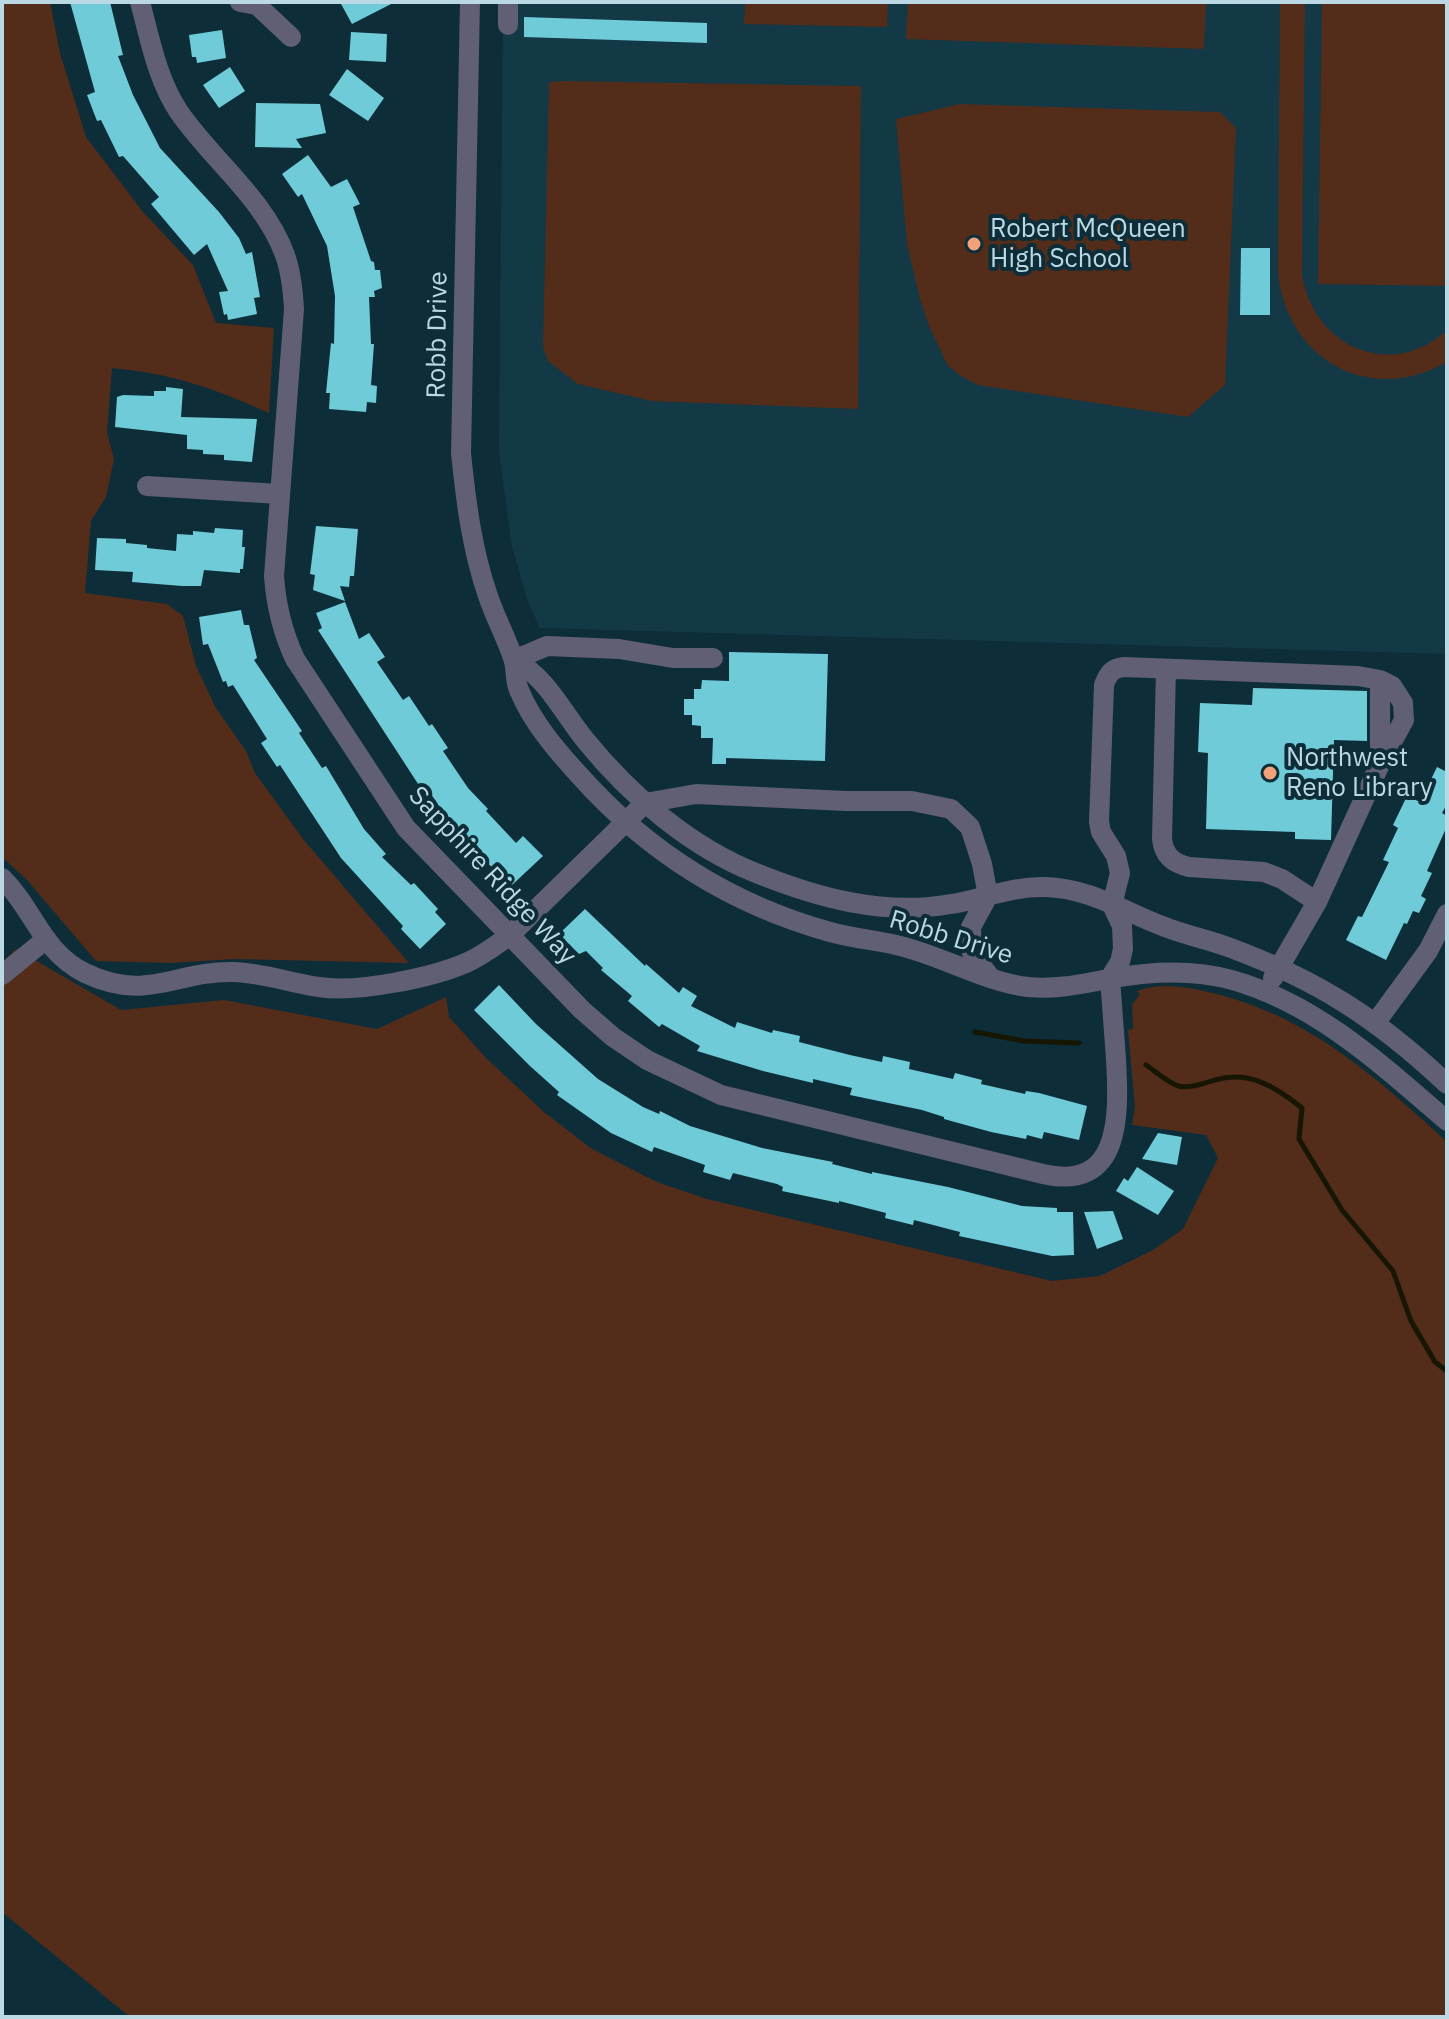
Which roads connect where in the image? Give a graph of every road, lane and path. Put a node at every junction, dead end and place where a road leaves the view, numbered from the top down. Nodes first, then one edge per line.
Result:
1 (140, 2) edge
2 (240, 2) edge
3 (470, 2) edge
4 (508, 2) edge
5 (508, 25) dead end
6 (291, 37) dead end
7 (147, 486) dead end
8 (280, 494) junction
9 (713, 658) dead end
10 (514, 660) junction
11 (1166, 669) junction
12 (645, 803) junction
13 (626, 822) junction
14 (2, 878) edge
15 (988, 896) junction
16 (1317, 902) junction
17 (1112, 905) junction
18 (1445, 923) edge
19 (509, 936) junction
20 (45, 940) junction
21 (1280, 969) junction
22 (2, 975) edge
23 (1110, 978) junction
24 (991, 979) junction
25 (1263, 991) junction
26 (1376, 1022) junction
27 (1447, 1084) edge
28 (1447, 1121) edge

1 - 8 street, Sapphire Ridge Way
2 - 6 street
3 - 10 street, Robb Drive
4 - 5 street
7 - 8 street
8 - 19 street, Sapphire Ridge Way
9 - 10 street
10 - 12 street, Robb Drive
10 - 13 street, Robb Drive
11 - 16 street
11 - 16 street
11 - 17 street
12 - 13 street
12 - 15 street, Robb Drive
12 - 15 street
13 - 19 street
13 - 24 street, Robb Drive
14 - 20 street
15 - 17 street, Robb Drive
15 - 24 street
16 - 21 street
17 - 21 street, Robb Drive
17 - 23 street
18 - 26 street
19 - 20 street
19 - 23 street, Sapphire Ridge Way
20 - 22 street
21 - 25 street
21 - 26 street, Robb Drive
23 - 24 street, Robb Drive
23 - 25 street, Robb Drive
25 - 28 street, Robb Drive
26 - 27 street, Robb Drive

